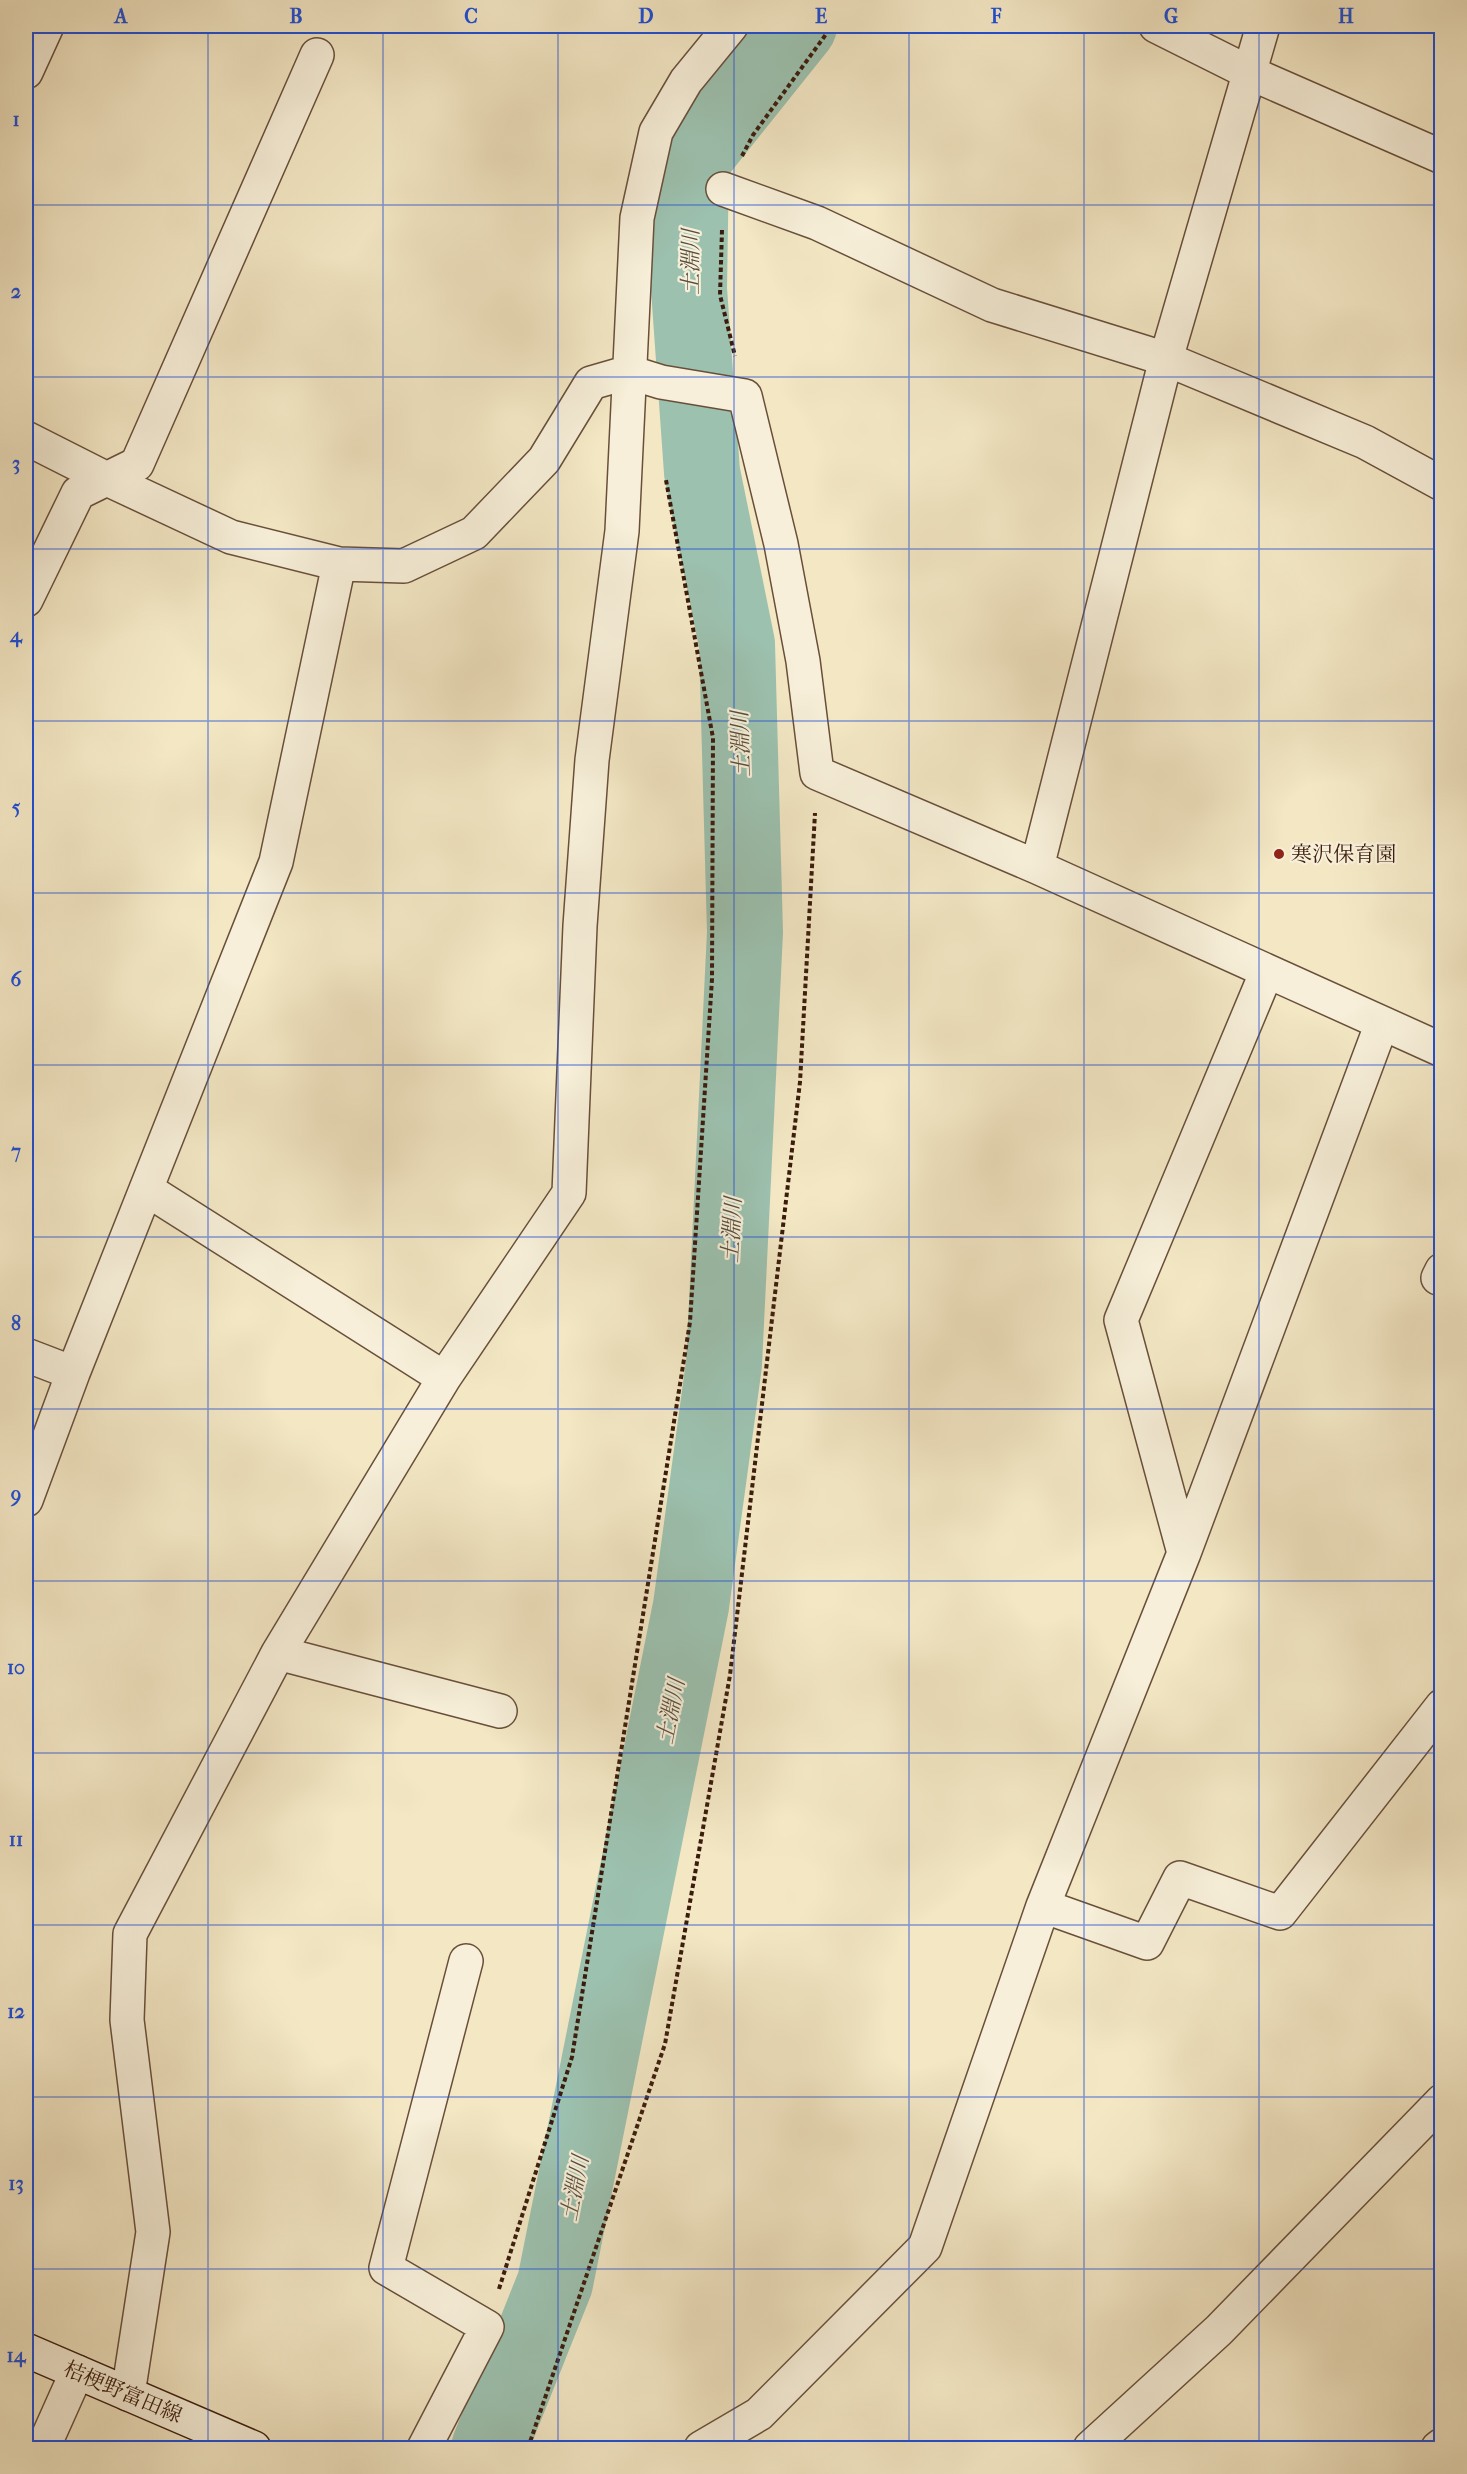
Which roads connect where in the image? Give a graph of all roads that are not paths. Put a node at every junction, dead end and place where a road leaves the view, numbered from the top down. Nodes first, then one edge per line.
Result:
1 (47, 26) edge
2 (731, 26) edge
3 (1156, 26) edge
4 (1263, 26) edge
5 (317, 55) dead end
6 (26, 72) edge
7 (1250, 73) junction
8 (1442, 157) edge
9 (723, 189) dead end
10 (1166, 359) junction
11 (629, 372) junction
12 (26, 438) edge
13 (107, 479) junction
14 (1442, 484) edge
15 (339, 564) junction
16 (26, 600) edge
17 (1037, 867) junction
18 (1267, 971) junction
19 (1382, 1023) junction
20 (1442, 1050) edge
21 (146, 1189) junction
22 (1442, 1270) edge
23 (1442, 1279) edge
24 (26, 1355) edge
25 (73, 1373) junction
26 (444, 1378) junction
27 (26, 1500) edge
28 (1184, 1553) junction
29 (278, 1653) junction
30 (1442, 1706) edge
31 (500, 1711) dead end
32 (1043, 1906) junction
33 (466, 1961) dead end
34 (1442, 2101) edge
35 (26, 2350) edge
36 (77, 2372) junction
37 (128, 2394) junction
38 (1442, 2445) edge
39 (43, 2448) edge
40 (254, 2448) edge
41 (424, 2448) edge
42 (701, 2448) edge
43 (1090, 2448) edge
44 (1438, 2448) edge

1 - 6 street
2 - 11 street
3 - 7 street
4 - 7 street
5 - 13 street
7 - 8 street
7 - 10 street
9 - 10 street
10 - 14 street
10 - 17 street
11 - 15 street
11 - 17 street
11 - 26 street
12 - 13 street
13 - 15 street
13 - 16 street
15 - 21 street
17 - 18 street
18 - 19 street
18 - 28 street
19 - 20 street
19 - 28 street
21 - 25 street
21 - 26 street
22 - 23 street
24 - 25 street
25 - 27 street
26 - 29 street
28 - 32 street
29 - 31 street
29 - 37 street
30 - 32 street
32 - 42 street
33 - 41 street
34 - 43 street
35 - 36 street, 桔梗野富田線
36 - 37 street, 桔梗野富田線
36 - 39 street
37 - 40 street, 桔梗野富田線
38 - 44 street

